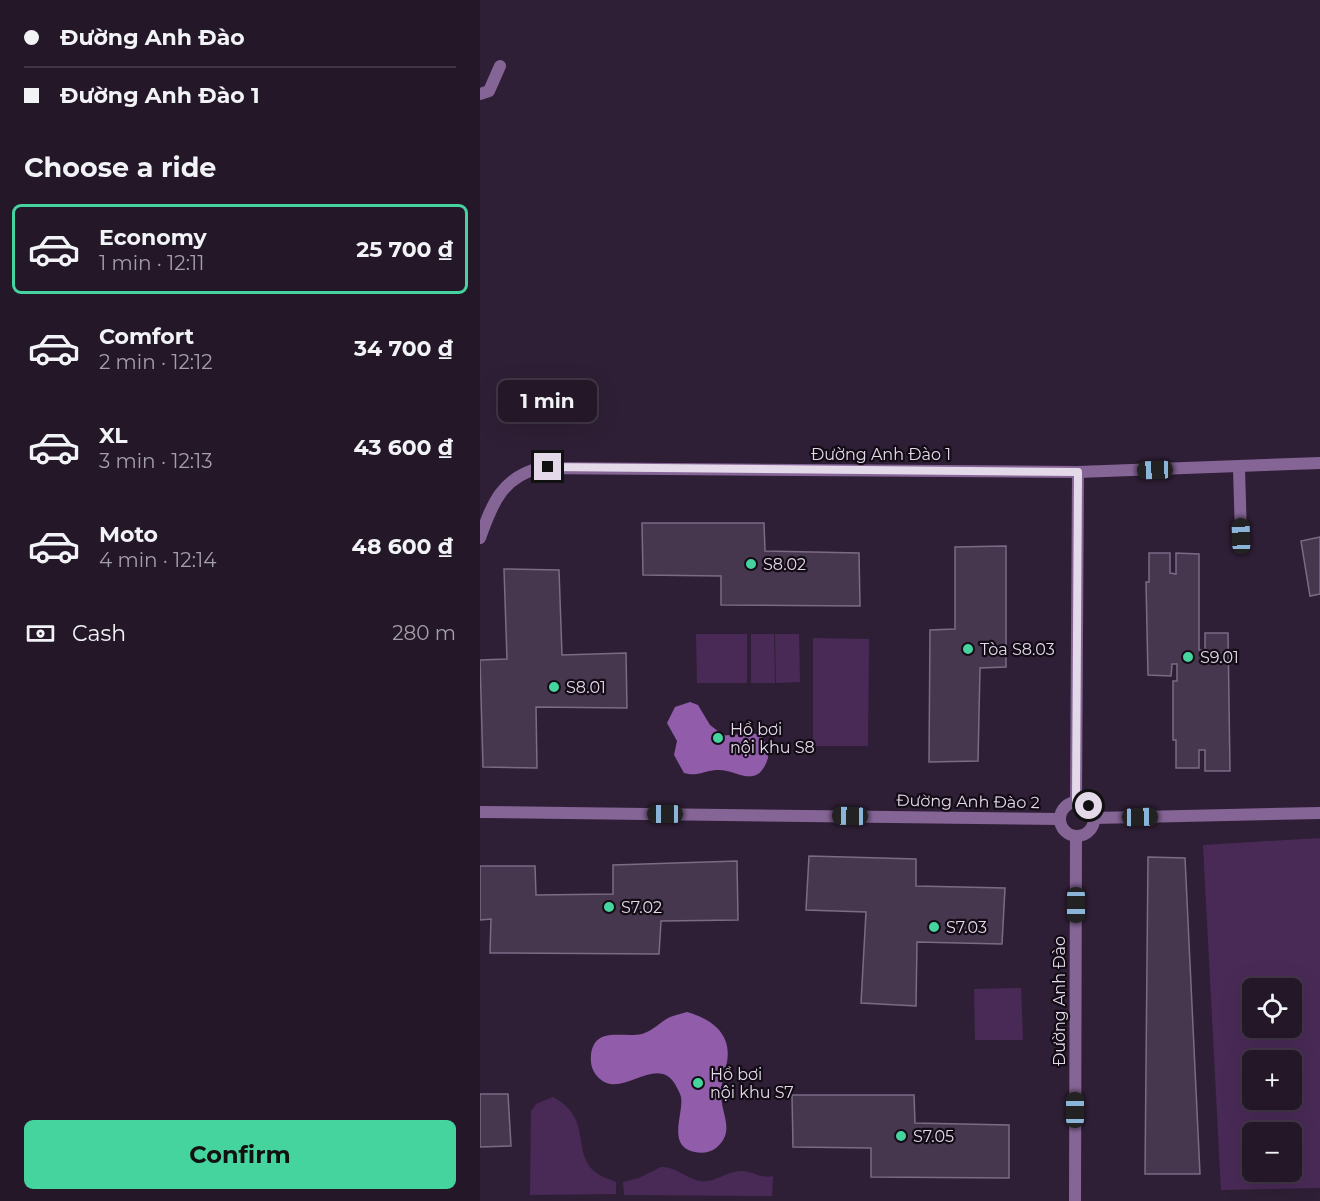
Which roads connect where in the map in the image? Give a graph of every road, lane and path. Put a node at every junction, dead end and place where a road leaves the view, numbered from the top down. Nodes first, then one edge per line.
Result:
1 (500, 66) dead end
2 (480, 94) edge
3 (1320, 463) edge
4 (1239, 468) junction
5 (1078, 472) junction
6 (1241, 536) dead end
7 (480, 538) edge
8 (1076, 801) junction
9 (480, 812) edge
10 (1320, 813) edge
11 (1094, 818) junction
12 (1059, 819) junction
13 (1076, 837) junction
14 (1075, 1201) edge

1 - 2 street
3 - 4 street, Đường Anh Đào 1
4 - 5 street, Đường Anh Đào 1
4 - 6 street
5 - 7 street, Đường Anh Đào 1
5 - 8 street
8 - 11 street
8 - 12 street
9 - 12 street, Đường Anh Đào 2
10 - 11 street
11 - 13 street
12 - 13 street
13 - 14 street, Đường Anh Đào

